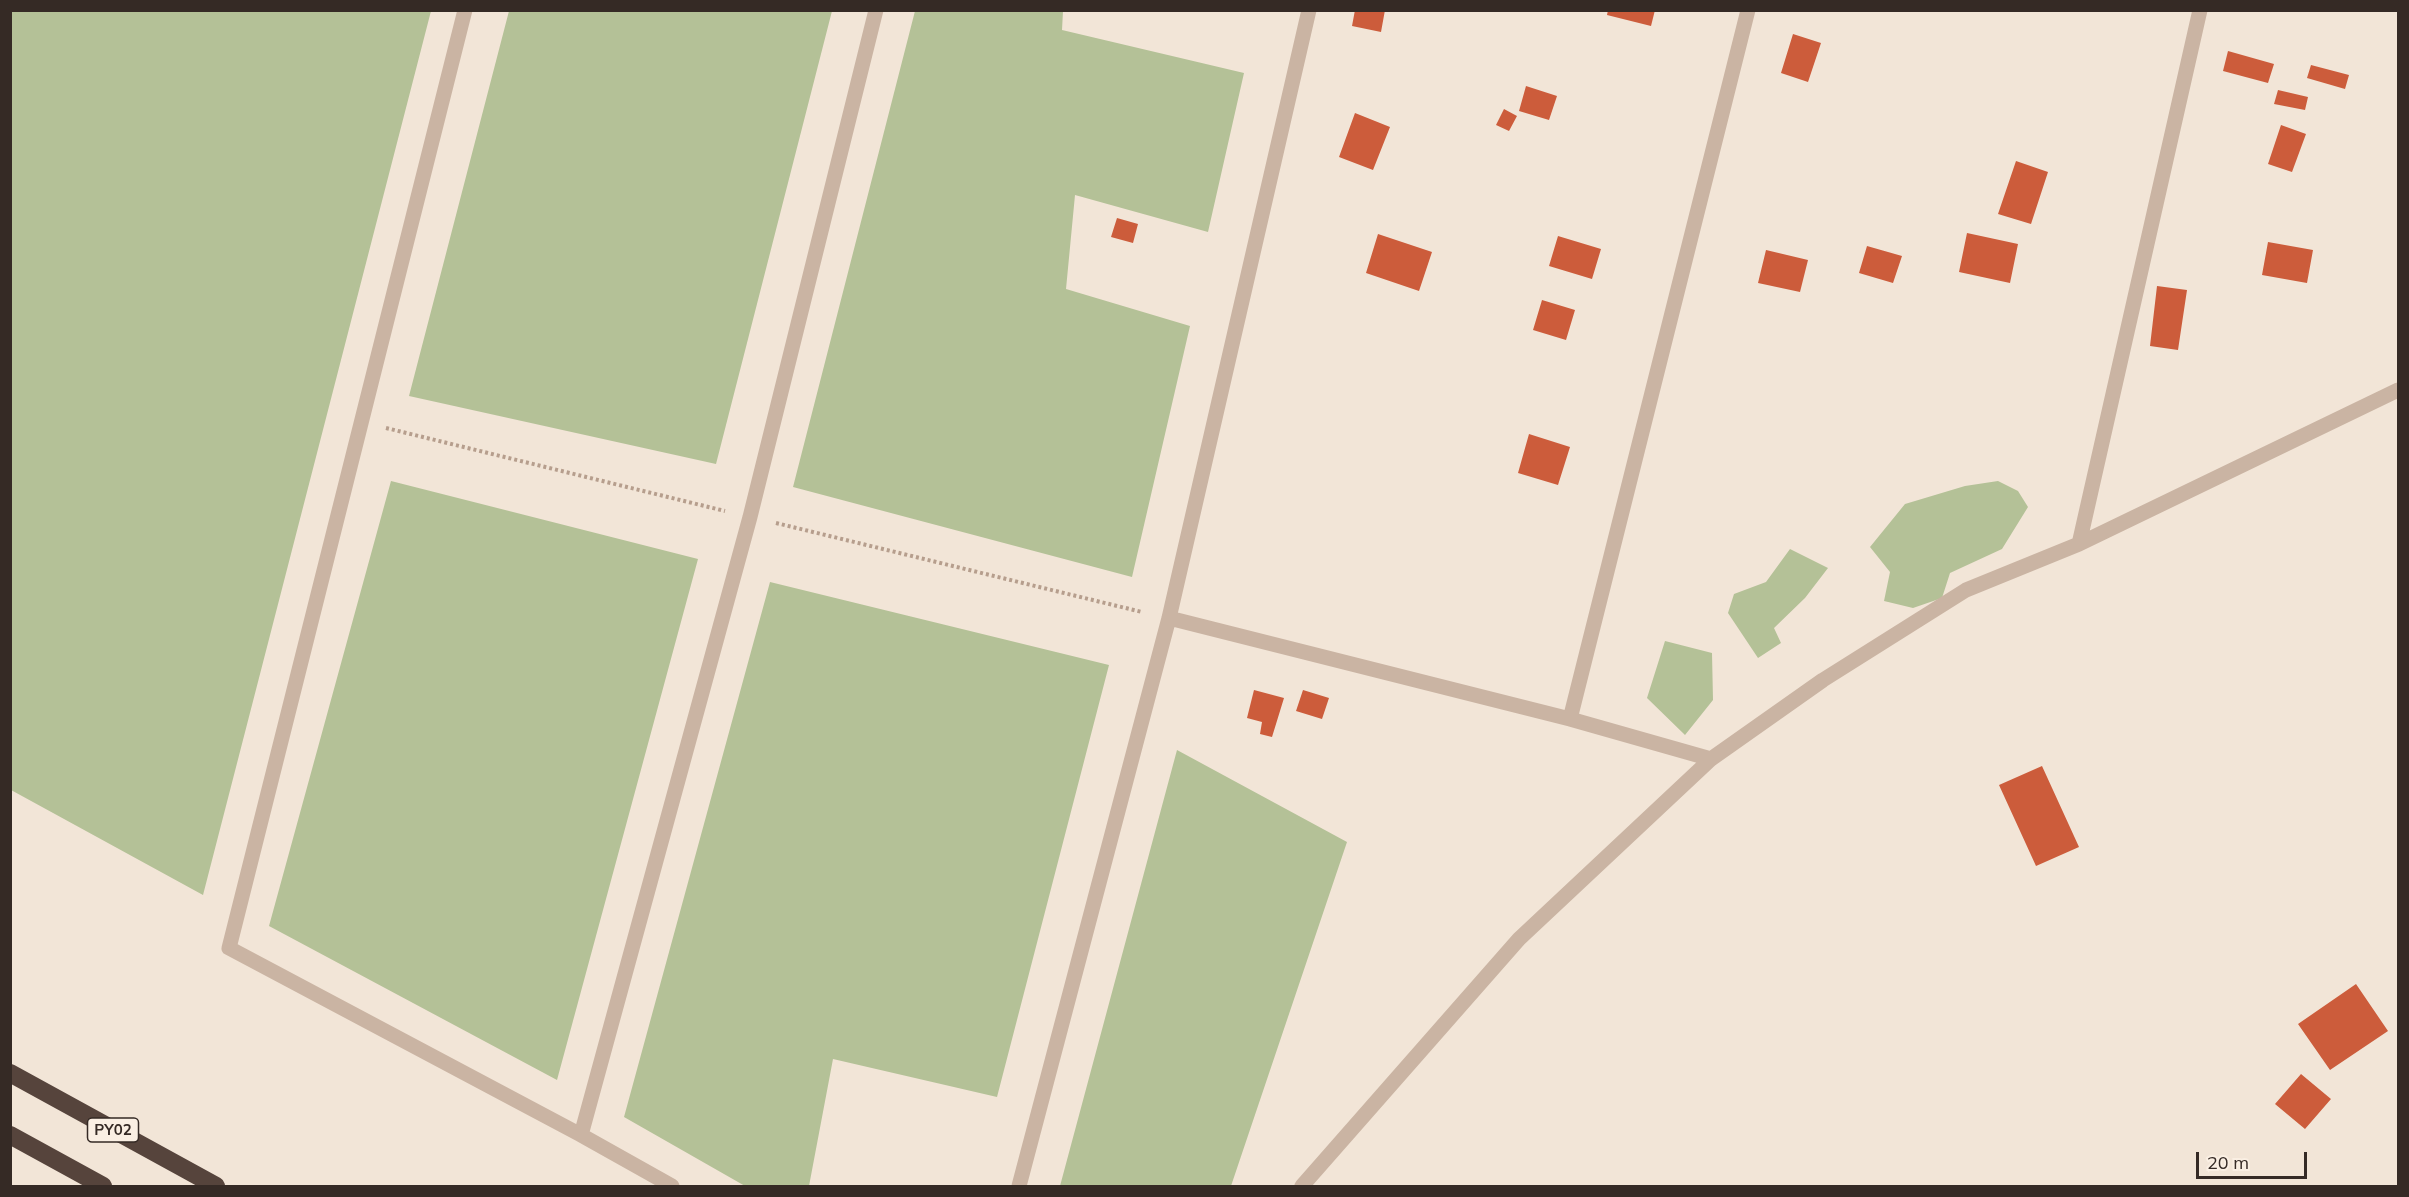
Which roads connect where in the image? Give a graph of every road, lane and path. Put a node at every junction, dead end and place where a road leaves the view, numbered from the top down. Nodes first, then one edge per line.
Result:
1 (465, 10) edge
2 (876, 10) edge
3 (1309, 10) edge
4 (1748, 10) edge
5 (2200, 10) edge
6 (2398, 390) edge
7 (2079, 544) junction
8 (1169, 618) junction
9 (1570, 719) junction
10 (1711, 759) junction
11 (10, 1073) edge
12 (10, 1135) edge
13 (581, 1135) junction
14 (103, 1186) edge
15 (216, 1186) edge
16 (672, 1186) edge
17 (1019, 1186) edge
18 (1302, 1186) edge

1 - 13 street
2 - 13 street
3 - 8 street
4 - 9 street
5 - 7 street
6 - 7 street
7 - 10 street
8 - 9 street
8 - 17 street
9 - 10 street
10 - 18 street
11 - 15 highway, PY02
12 - 14 highway
13 - 16 street

